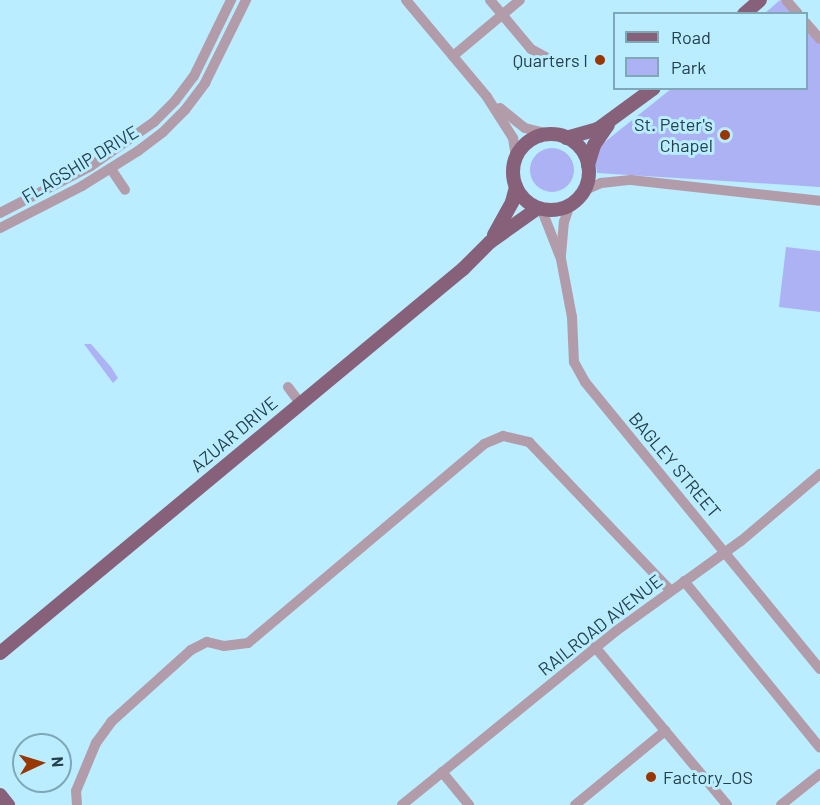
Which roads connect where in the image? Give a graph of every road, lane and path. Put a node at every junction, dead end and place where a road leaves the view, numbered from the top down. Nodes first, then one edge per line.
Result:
1 (231, 0) edge
2 (246, 0) edge
3 (406, 0) edge
4 (490, 0) edge
5 (520, 0) edge
6 (760, 0) edge
7 (786, 0) edge
8 (746, 12) edge
9 (796, 12) edge
10 (503, 15) junction
11 (808, 24) edge
12 (820, 39) edge
13 (453, 56) junction
14 (547, 58) dead end
15 (651, 90) edge
16 (487, 96) junction
17 (611, 121) junction
18 (549, 134) junction
19 (567, 138) junction
20 (516, 158) junction
21 (588, 165) junction
22 (111, 169) junction
23 (516, 187) junction
24 (125, 190) dead end
25 (583, 191) junction
26 (820, 201) edge
27 (570, 205) junction
28 (539, 208) junction
29 (0, 213) edge
30 (0, 228) edge
31 (490, 242) junction
32 (561, 258) junction
33 (288, 387) dead end
34 (300, 403) junction
35 (820, 474) edge
36 (726, 552) junction
37 (684, 581) junction
38 (670, 590) junction
39 (595, 647) junction
40 (0, 653) edge
41 (820, 669) edge
42 (665, 731) junction
43 (820, 748) edge
44 (442, 772) junction
45 (820, 774) edge
46 (0, 795) edge
47 (9, 805) edge
48 (77, 805) edge
49 (402, 805) edge
50 (469, 805) edge
51 (575, 805) edge
52 (727, 805) edge
53 (781, 805) edge

1 - 29 street, FLAGSHIP DRIVE
2 - 22 street, FLAGSHIP DRIVE
3 - 13 street
4 - 10 street
5 - 10 street
6 - 8 main road
7 - 9 street
10 - 13 street
10 - 14 street
11 - 12 street
13 - 16 street
15 - 17 main road
16 - 18 street
16 - 20 street
17 - 19 main road
17 - 21 main road
18 - 19 main road
18 - 20 main road
19 - 21 main road
20 - 23 main road
21 - 25 main road
22 - 24 street
22 - 30 street, FLAGSHIP DRIVE
23 - 28 main road
23 - 31 main road, AZUAR DRIVE
25 - 26 street
25 - 27 main road
27 - 28 main road
27 - 32 street, BAGLEY STREET
28 - 31 main road, AZUAR DRIVE
28 - 32 street, BAGLEY STREET
31 - 34 main road, AZUAR DRIVE
32 - 36 street, BAGLEY STREET
33 - 34 street
34 - 40 main road, AZUAR DRIVE
35 - 36 street, RAILROAD AVENUE
36 - 37 street, RAILROAD AVENUE
36 - 41 street, BAGLEY STREET
37 - 38 street, RAILROAD AVENUE
37 - 43 street
38 - 39 street, RAILROAD AVENUE
38 - 48 street
39 - 42 street
39 - 44 street, RAILROAD AVENUE
42 - 51 street
42 - 52 street
44 - 49 street, RAILROAD AVENUE
44 - 50 street
45 - 53 street
46 - 47 main road

